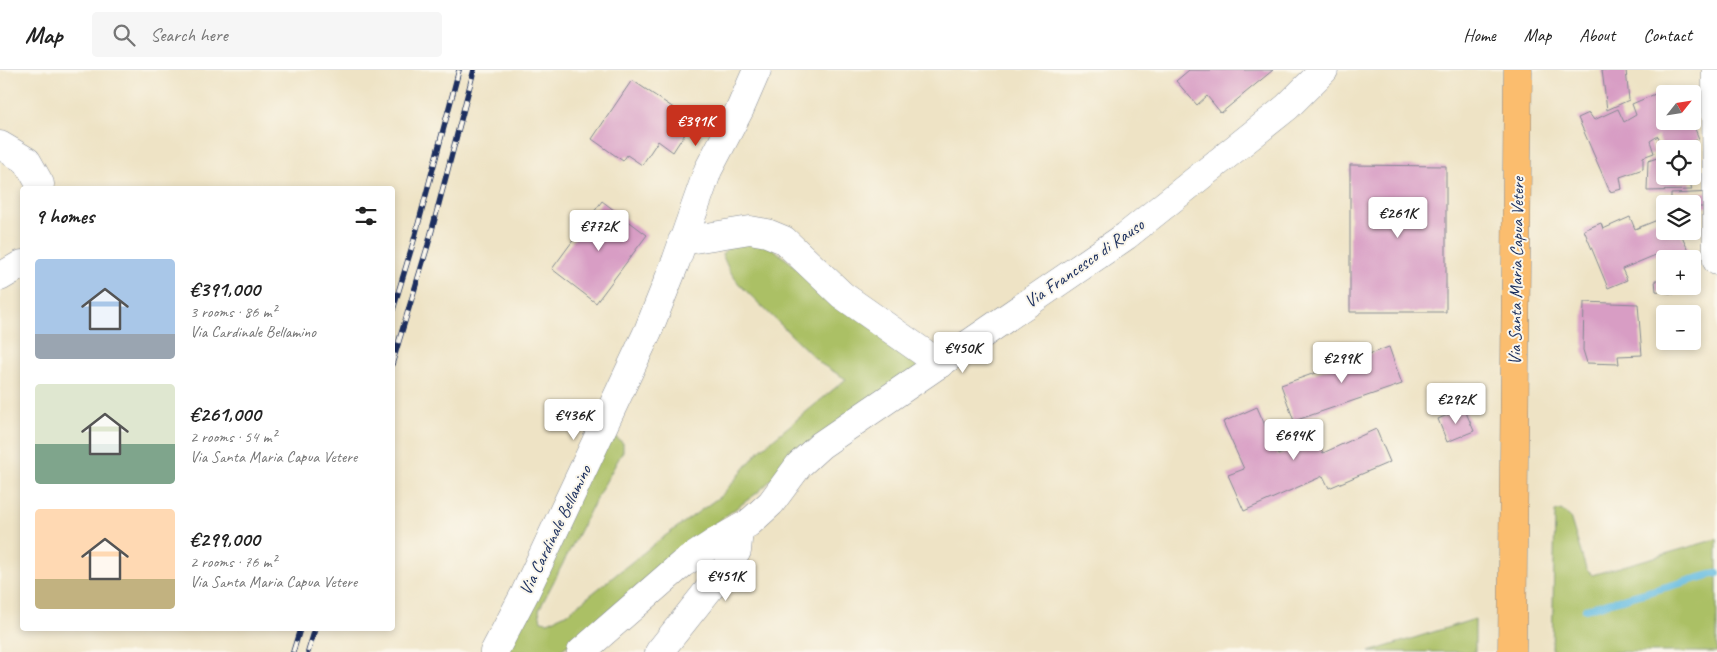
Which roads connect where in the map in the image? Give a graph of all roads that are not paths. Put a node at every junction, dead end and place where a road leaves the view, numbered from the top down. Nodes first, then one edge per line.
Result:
1 (757, 70) edge
2 (1324, 70) edge
3 (1518, 70) edge
4 (1716, 70) edge
5 (0, 145) edge
6 (40, 184) dead end
7 (682, 242) junction
8 (1717, 260) edge
9 (20, 265) edge
10 (0, 276) edge
11 (940, 364) junction
12 (739, 529) junction
13 (494, 652) edge
14 (581, 652) edge
15 (659, 652) edge
16 (1512, 652) edge

1 - 7 street, Via Cardinale Bellamino
2 - 11 street, Via Francesco di Rauso
3 - 16 main road, Via Santa Maria Capua Vetere
4 - 8 street
5 - 6 street
7 - 11 street
7 - 13 street, Via Cardinale Bellamino
9 - 10 street
11 - 12 street, Via Francesco di Rauso
12 - 14 street, Via Francesco di Rauso
12 - 15 street

